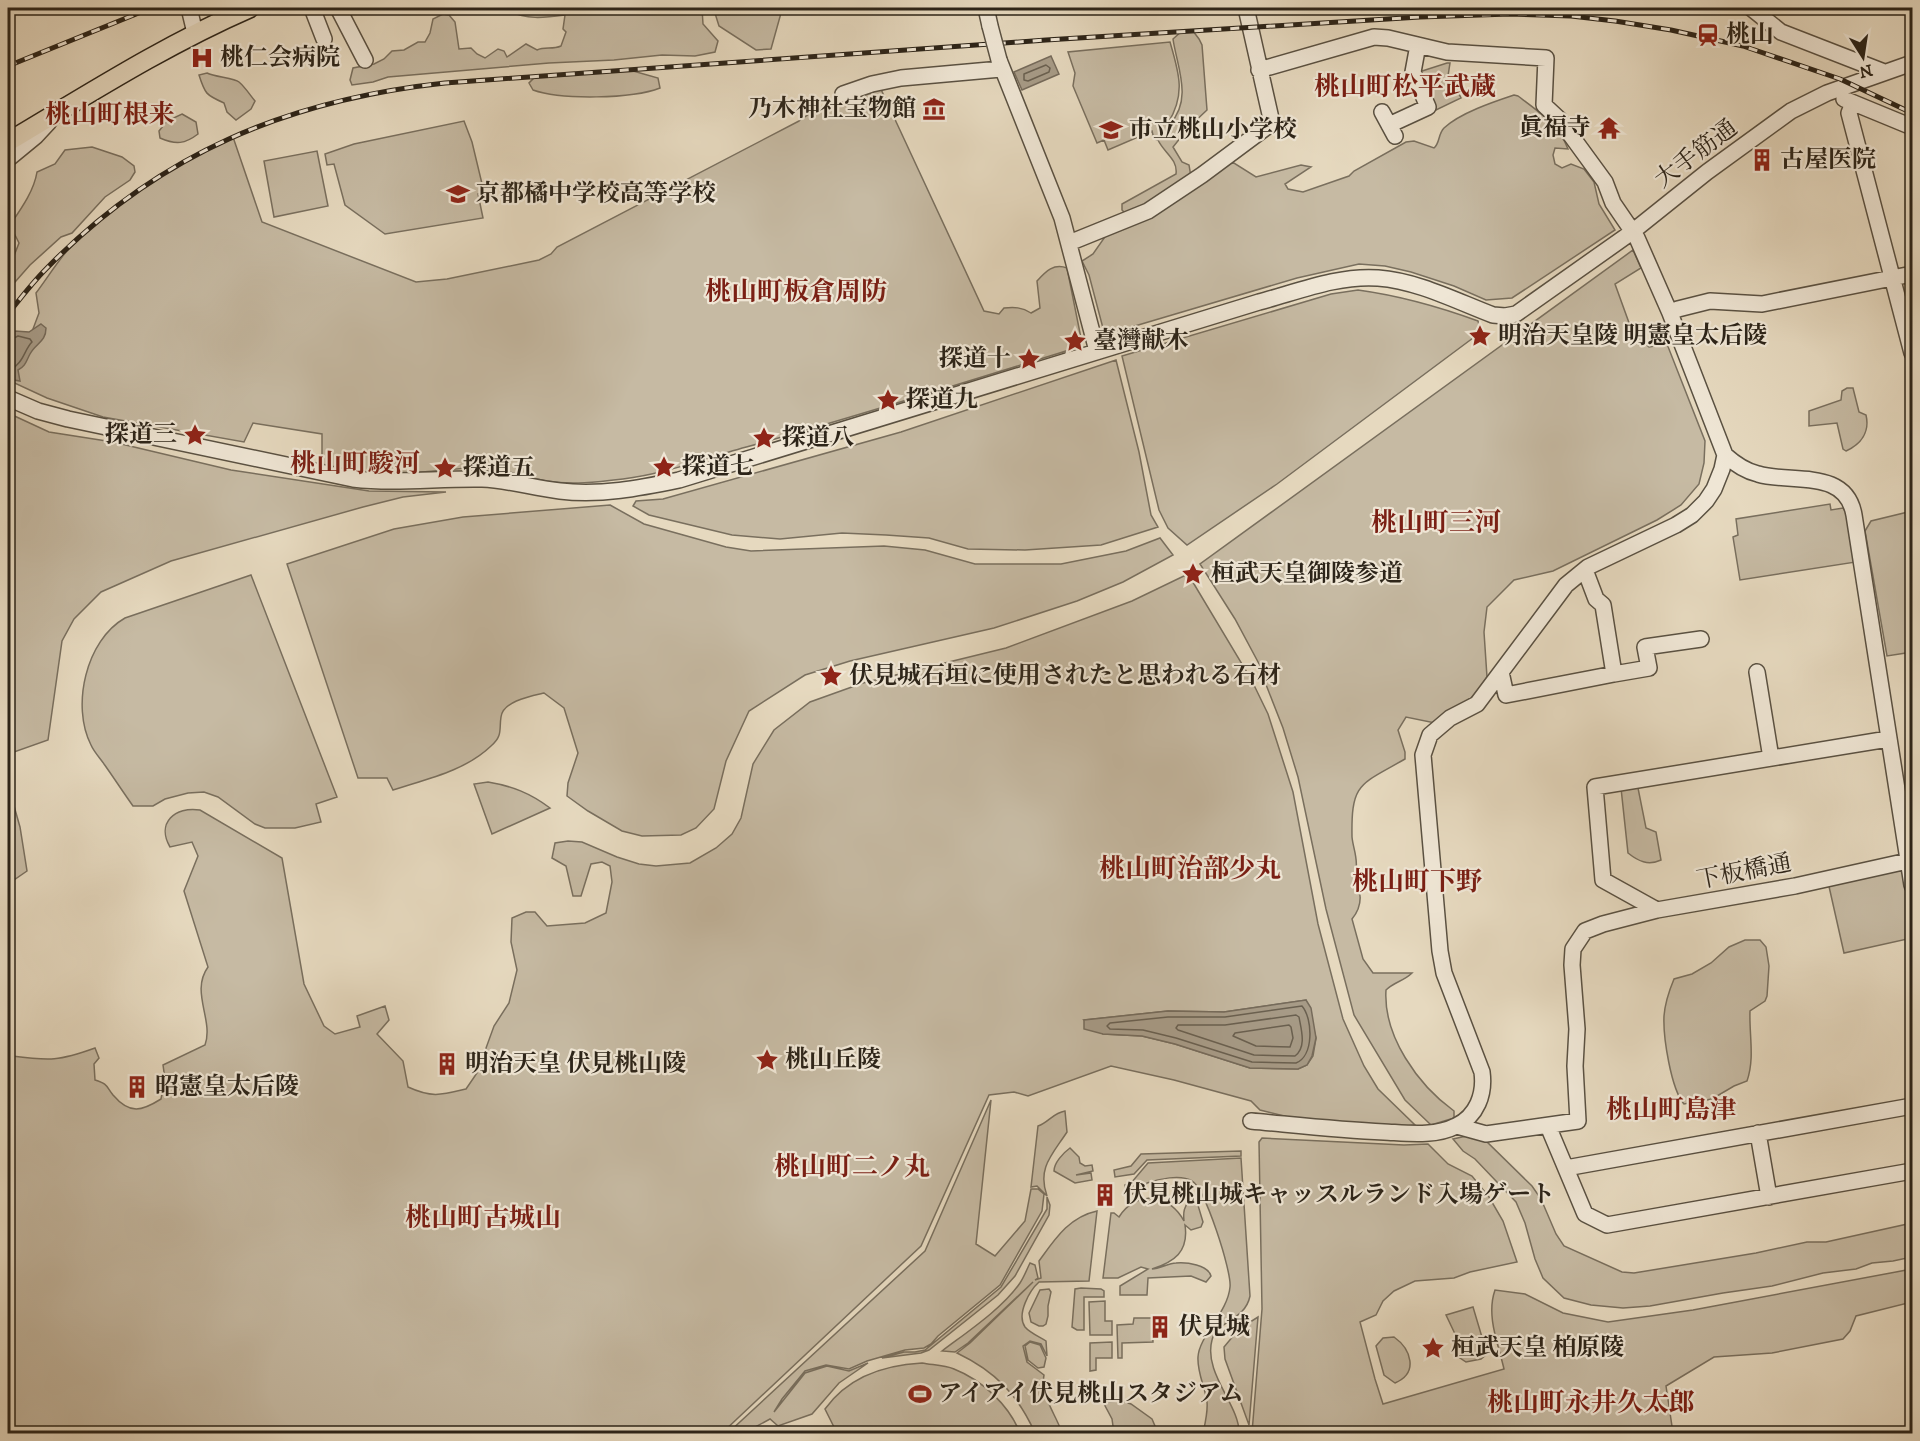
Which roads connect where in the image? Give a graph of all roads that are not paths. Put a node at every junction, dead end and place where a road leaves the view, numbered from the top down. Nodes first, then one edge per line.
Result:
1 (189, 8) edge
2 (250, 8) edge
3 (312, 8) edge
4 (338, 8) edge
5 (986, 8) edge
6 (1246, 8) edge
7 (1750, 8) edge
8 (195, 33) junction
9 (324, 39) dead end
10 (1418, 45) junction
11 (365, 60) dead end
12 (1912, 63) edge
13 (1000, 65) junction
14 (1259, 70) junction
15 (1884, 72) junction
16 (1827, 93) junction
17 (843, 94) dead end
18 (1853, 103) junction
19 (57, 113) junction
20 (1389, 124) dead end
21 (1912, 127) edge
22 (8, 142) edge
23 (8, 159) edge
24 (1632, 232) junction
25 (1069, 243) junction
26 (1912, 274) edge
27 (1892, 278) junction
28 (1670, 313) junction
29 (1097, 351) junction
30 (1912, 352) edge
31 (8, 398) edge
32 (1725, 455) junction
33 (1585, 570) junction
34 (1701, 639) dead end
35 (1501, 672) junction
36 (1757, 672) dead end
37 (1614, 674) junction
38 (1888, 738) junction
39 (1771, 758) junction
40 (1910, 860) edge
41 (1912, 885) edge
42 (1657, 910) junction
43 (1912, 1106) edge
44 (1251, 1121) dead end
45 (1457, 1126) junction
46 (1548, 1126) junction
47 (1758, 1133) junction
48 (1566, 1168) junction
49 (1912, 1171) edge
50 (1769, 1197) junction

1 - 8 street
2 - 8 main road
3 - 9 street
4 - 11 street
5 - 13 street, bridge
6 - 14 street
7 - 15 street
8 - 19 main road
10 - 14 street
10 - 20 street
10 - 24 street
12 - 15 street, 大手筋通
13 - 17 street
13 - 25 street
14 - 25 street
15 - 16 street, 大手筋通
16 - 18 street
16 - 24 street, 大手筋通
18 - 21 street
18 - 27 street
19 - 22 main road
19 - 23 street
24 - 28 street
24 - 29 street, 大手筋通
25 - 29 street
26 - 27 street
27 - 28 street
27 - 30 street
28 - 32 street
29 - 31 street
32 - 33 street
32 - 38 street
33 - 35 street
33 - 37 street
34 - 37 street
35 - 37 street
35 - 45 street
36 - 39 street
38 - 39 street
38 - 40 street
39 - 42 street
40 - 41 street
40 - 42 street, 下板橋通
42 - 46 street, 下板橋通
43 - 47 street
44 - 45 street
45 - 46 street
46 - 48 street
47 - 48 street
47 - 50 street
48 - 50 street
49 - 50 street

